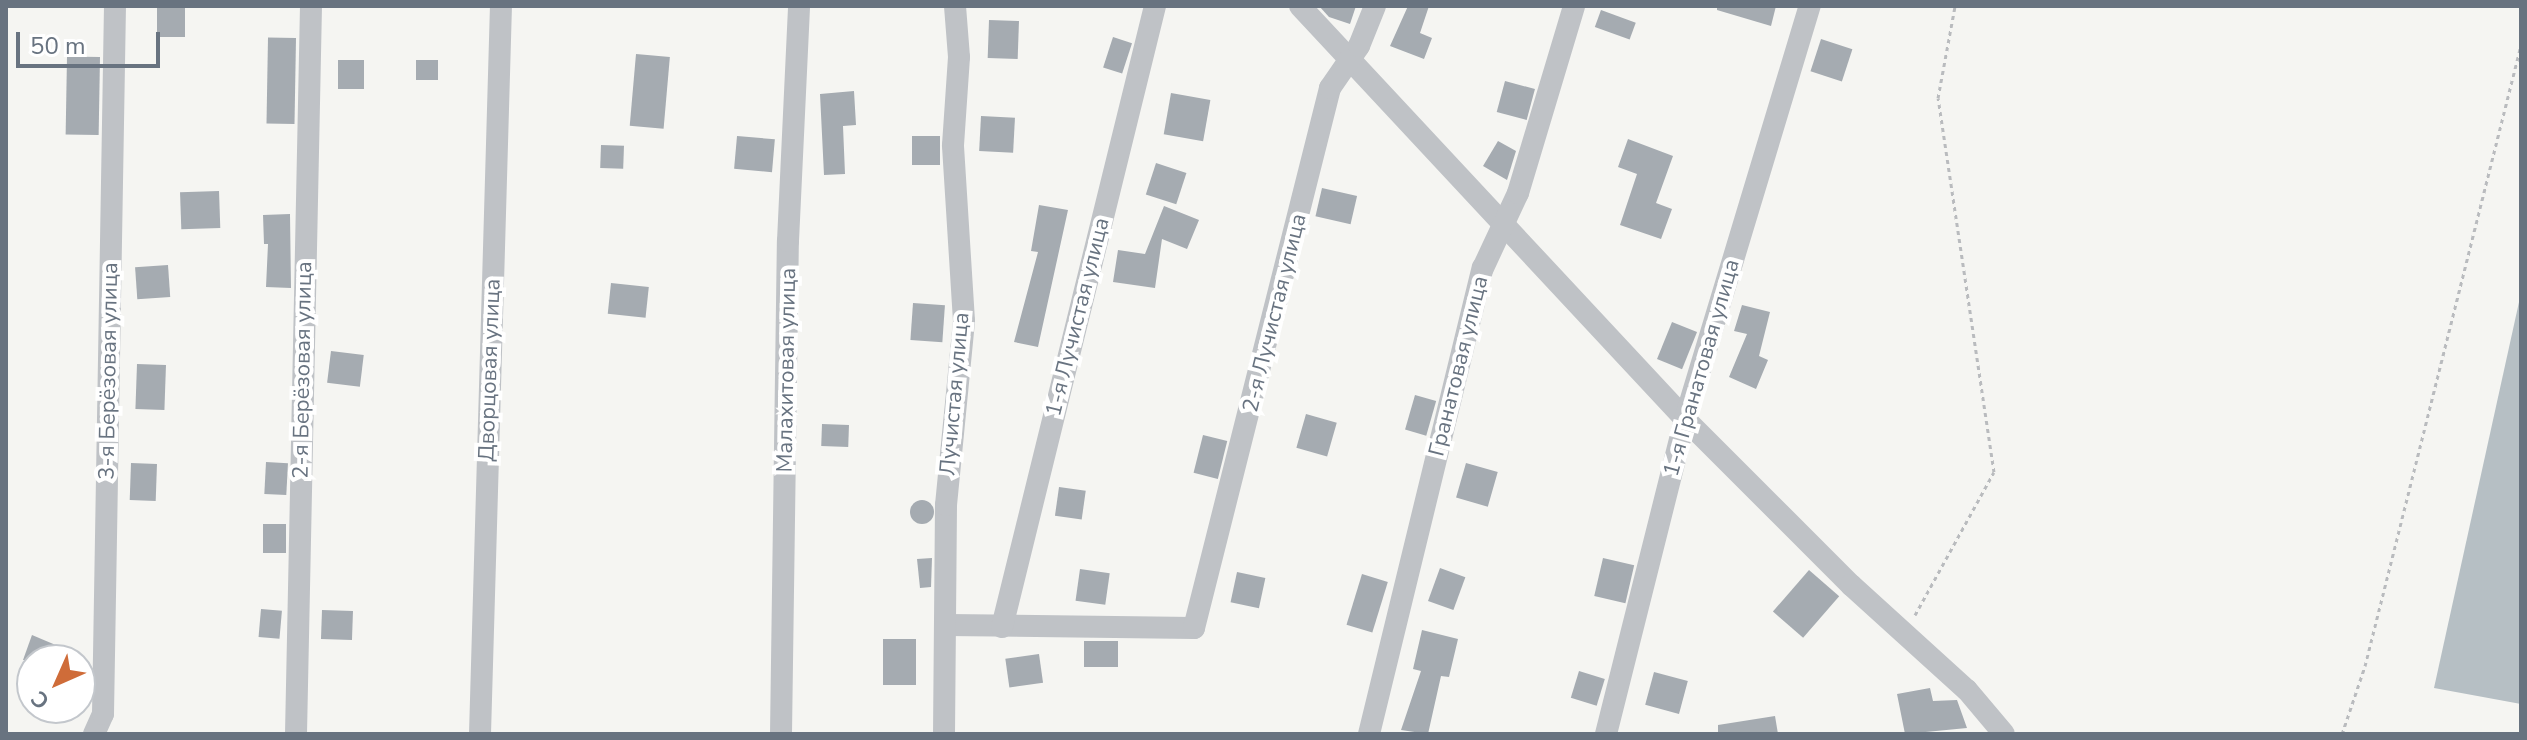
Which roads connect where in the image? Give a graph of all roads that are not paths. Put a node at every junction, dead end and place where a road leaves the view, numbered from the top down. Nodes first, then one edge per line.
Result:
1 (115, 6) edge
2 (311, 6) edge
3 (501, 6) edge
4 (799, 6) edge
5 (955, 6) edge
6 (1155, 6) edge
7 (1300, 6) edge
8 (1375, 6) edge
9 (1574, 6) edge
10 (1810, 6) edge
11 (1349, 59) junction
12 (1503, 226) junction
13 (1685, 419) junction
14 (947, 625) junction
15 (1002, 627) junction
16 (94, 734) edge
17 (296, 734) edge
18 (480, 734) edge
19 (781, 734) edge
20 (944, 734) edge
21 (1369, 734) edge
22 (1606, 734) edge
23 (2004, 734) edge

1 - 16 street, 3-я Берёзовая улица
2 - 17 street, 2-я Берёзовая улица
3 - 18 street, Дворцовая улица
4 - 19 street, Малахитовая улица
5 - 14 street, Лучистая улица
6 - 15 street, 1-я Лучистая улица
7 - 11 street
8 - 11 street, 2-я Лучистая улица
9 - 12 street, Гранатовая улица
10 - 13 street, 1-я Гранатовая улица
11 - 12 street
11 - 15 street, 2-я Лучистая улица
12 - 13 street
12 - 21 street, Гранатовая улица
13 - 22 street, 1-я Гранатовая улица
13 - 23 street
14 - 15 street
14 - 20 street, Лучистая улица

